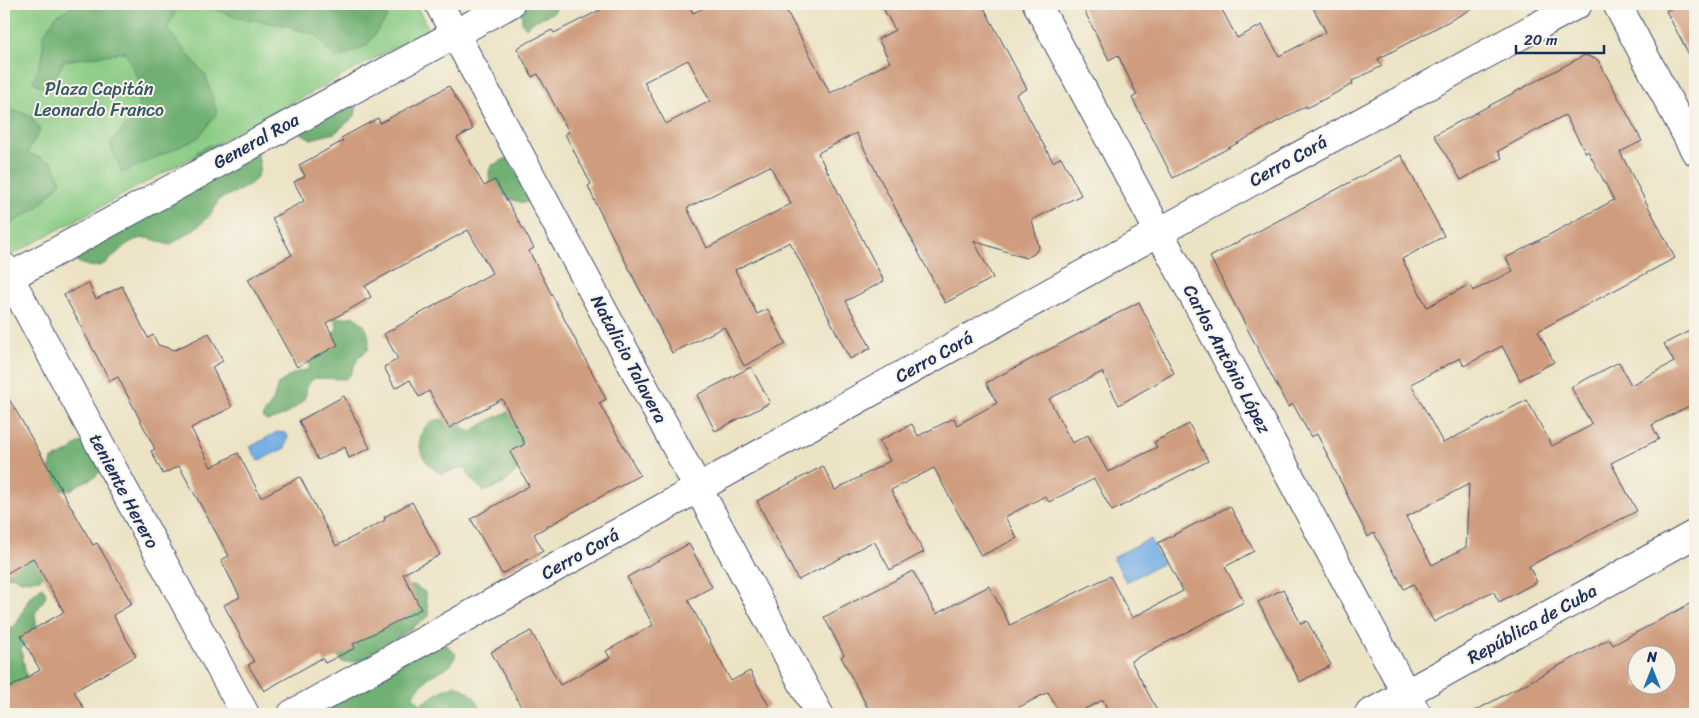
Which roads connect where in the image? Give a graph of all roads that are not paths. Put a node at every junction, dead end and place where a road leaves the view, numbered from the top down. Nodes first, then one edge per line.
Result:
1 (439, 4) edge
2 (510, 4) edge
3 (1037, 4) edge
4 (1578, 4) edge
5 (1617, 4) edge
6 (454, 33) junction
7 (1695, 151) edge
8 (1159, 232) junction
9 (5, 274) edge
10 (698, 488) junction
11 (1695, 534) edge
12 (1411, 704) edge
13 (245, 714) edge
14 (292, 714) edge
15 (819, 714) edge
16 (1369, 714) edge

1 - 6 street, Natalicio Talavera
2 - 6 street, General Roa
3 - 8 street, Carlos Antônio López
4 - 8 street, Cerro Corá
5 - 7 street
6 - 9 street, General Roa
6 - 10 street, Natalicio Talavera
8 - 10 street, Cerro Corá
8 - 12 street, Carlos Antônio López
9 - 13 street, teniente Herero
10 - 14 street, Cerro Corá
10 - 15 street, Natalicio Talavera
11 - 12 street, República de Cuba
12 - 16 street, República de Cuba

